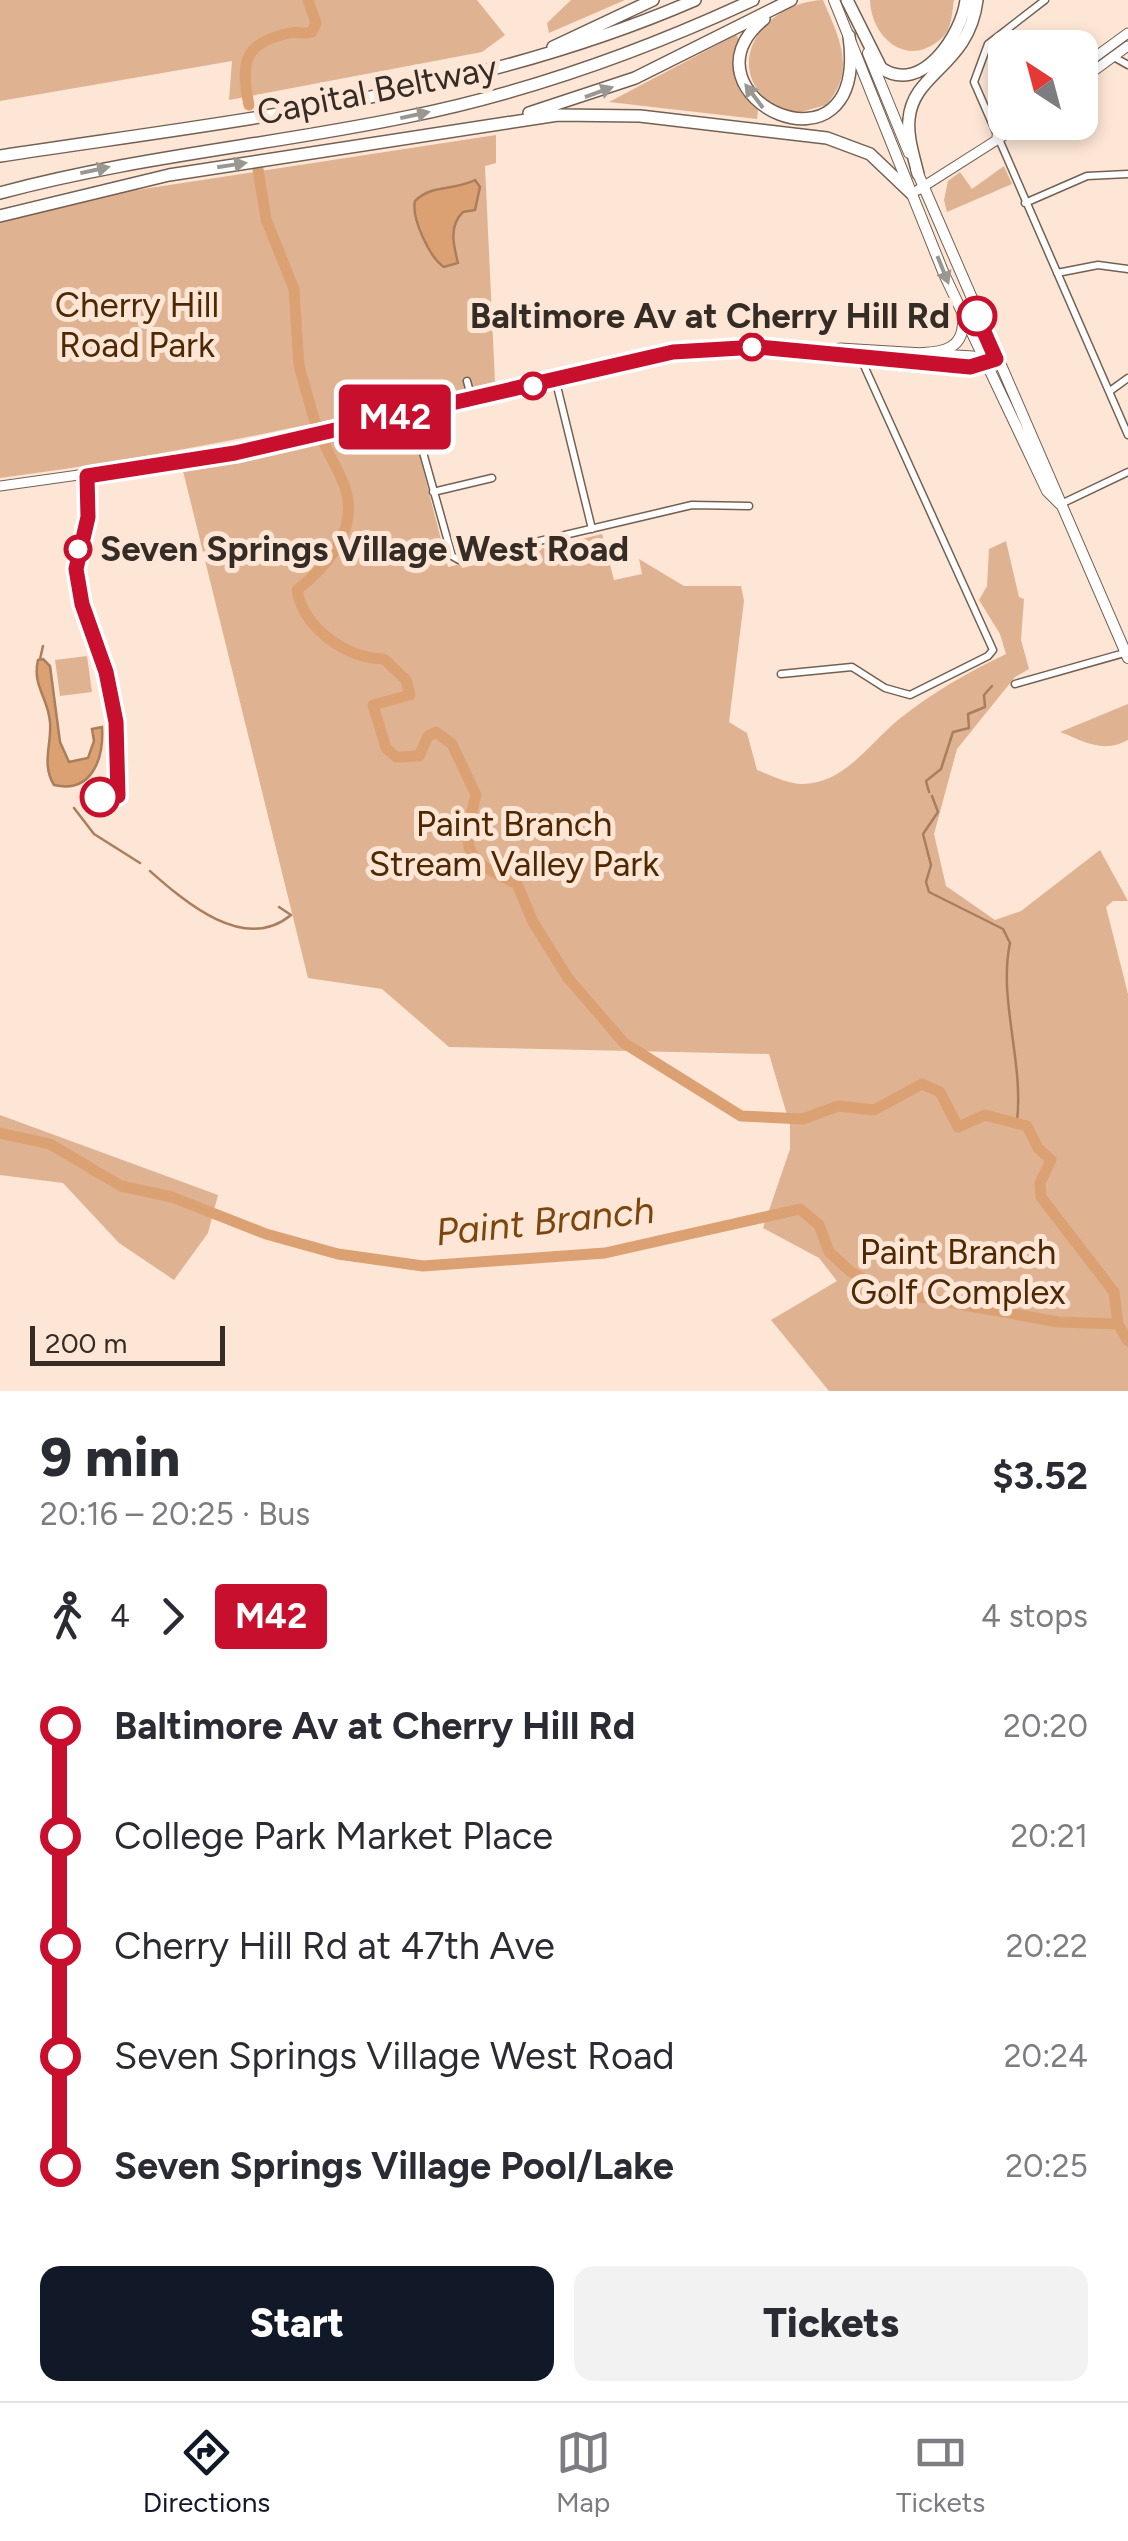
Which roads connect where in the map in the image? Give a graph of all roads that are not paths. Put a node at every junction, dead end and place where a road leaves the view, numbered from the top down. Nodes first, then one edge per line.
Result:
1 (653, 0) edge
2 (695, 0) edge
3 (752, 0) edge
4 (792, 0) edge
5 (834, 0) edge
6 (846, 0) edge
7 (966, 0) edge
8 (977, 0) edge
9 (1046, 0) edge
10 (1006, 30) edge
11 (1128, 33) edge
12 (849, 36) junction
13 (988, 44) edge
14 (1128, 46) edge
15 (1109, 54) junction
16 (1098, 59) edge
17 (1098, 64) edge
18 (1128, 65) edge
19 (498, 69) junction
20 (988, 113) edge
21 (471, 127) junction
22 (993, 140) edge
23 (998, 140) edge
24 (0, 156) edge
25 (918, 174) junction
26 (1128, 174) edge
27 (918, 190) junction
28 (0, 193) edge
29 (1025, 203) junction
30 (0, 216) edge
31 (1128, 269) edge
32 (1057, 272) junction
33 (963, 318) junction
34 (832, 352) junction
35 (923, 353) junction
36 (862, 359) junction
37 (990, 361) junction
38 (1128, 378) edge
39 (467, 381) dead end
40 (556, 382) junction
41 (1110, 391) junction
42 (472, 401) junction
43 (412, 413) junction
44 (1128, 435) edge
45 (1128, 472) edge
46 (492, 478) dead end
47 (0, 486) edge
48 (433, 492) junction
49 (1060, 505) junction
50 (749, 506) dead end
51 (592, 529) junction
52 (1127, 654) edge
53 (781, 674) dead end
54 (1015, 684) dead end

1 - 19 highway
2 - 19 highway, Capital Beltway
28 -> 3 highway, Capital Beltway
12 -> 4 highway
21 -> 4 highway
5 - 12 main road
6 - 7 highway
6 - 25 main road
8 - 25 highway
9 - 10 street
11 - 15 main road
12 - 27 main road
13 - 20 street
14 - 15 main road
15 - 16 main road
15 - 17 main road
15 - 18 street
19 - 24 highway, Capital Beltway
21 - 27 highway
30 -> 21 highway
22 - 27 main road
23 - 29 street
25 - 27 main road
26 - 29 street
27 -> 33 main road
27 - 37 main road
29 - 32 street
31 - 32 street
32 - 41 street
33 - 35 main road
33 - 37 main road
34 - 35 main road
34 - 36 main road
34 - 40 main road
35 - 37 main road
36 - 37 main road
36 - 53 street
37 - 49 main road
38 - 41 street
39 - 42 street
40 - 42 main road
40 - 51 street
41 - 44 street
42 - 43 main road
43 - 47 main road
43 - 48 street
45 - 49 street
46 - 48 street
48 - 51 street
49 - 52 main road
50 - 51 street
52 - 54 street

